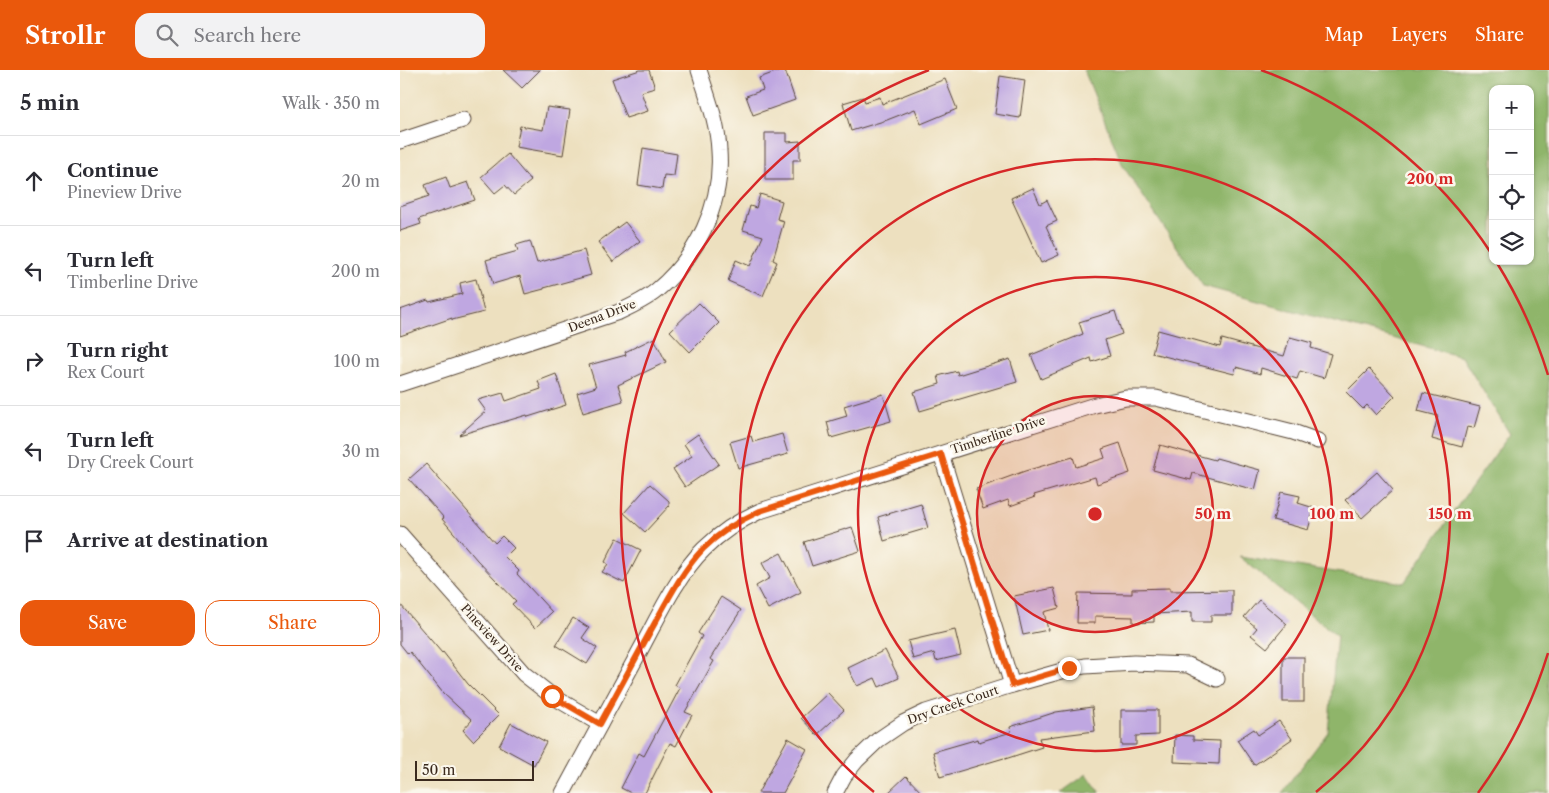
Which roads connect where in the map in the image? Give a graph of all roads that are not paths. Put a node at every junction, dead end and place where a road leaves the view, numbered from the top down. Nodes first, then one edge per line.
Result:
1 (699, 70) edge
2 (463, 120) dead end
3 (400, 141) edge
4 (400, 384) edge
5 (1318, 441) dead end
6 (941, 454) junction
7 (400, 534) edge
8 (1217, 679) dead end
9 (1012, 685) junction
10 (600, 724) junction
11 (563, 793) edge
12 (835, 793) edge

1 - 4 street, Deena Drive
2 - 3 street
5 - 6 street, Timberline Drive
6 - 9 street
6 - 10 street, Timberline Drive
7 - 10 street, Pineview Drive
8 - 9 street, Dry Creek Court
9 - 12 street, Dry Creek Court
10 - 11 street, Timberline Drive

